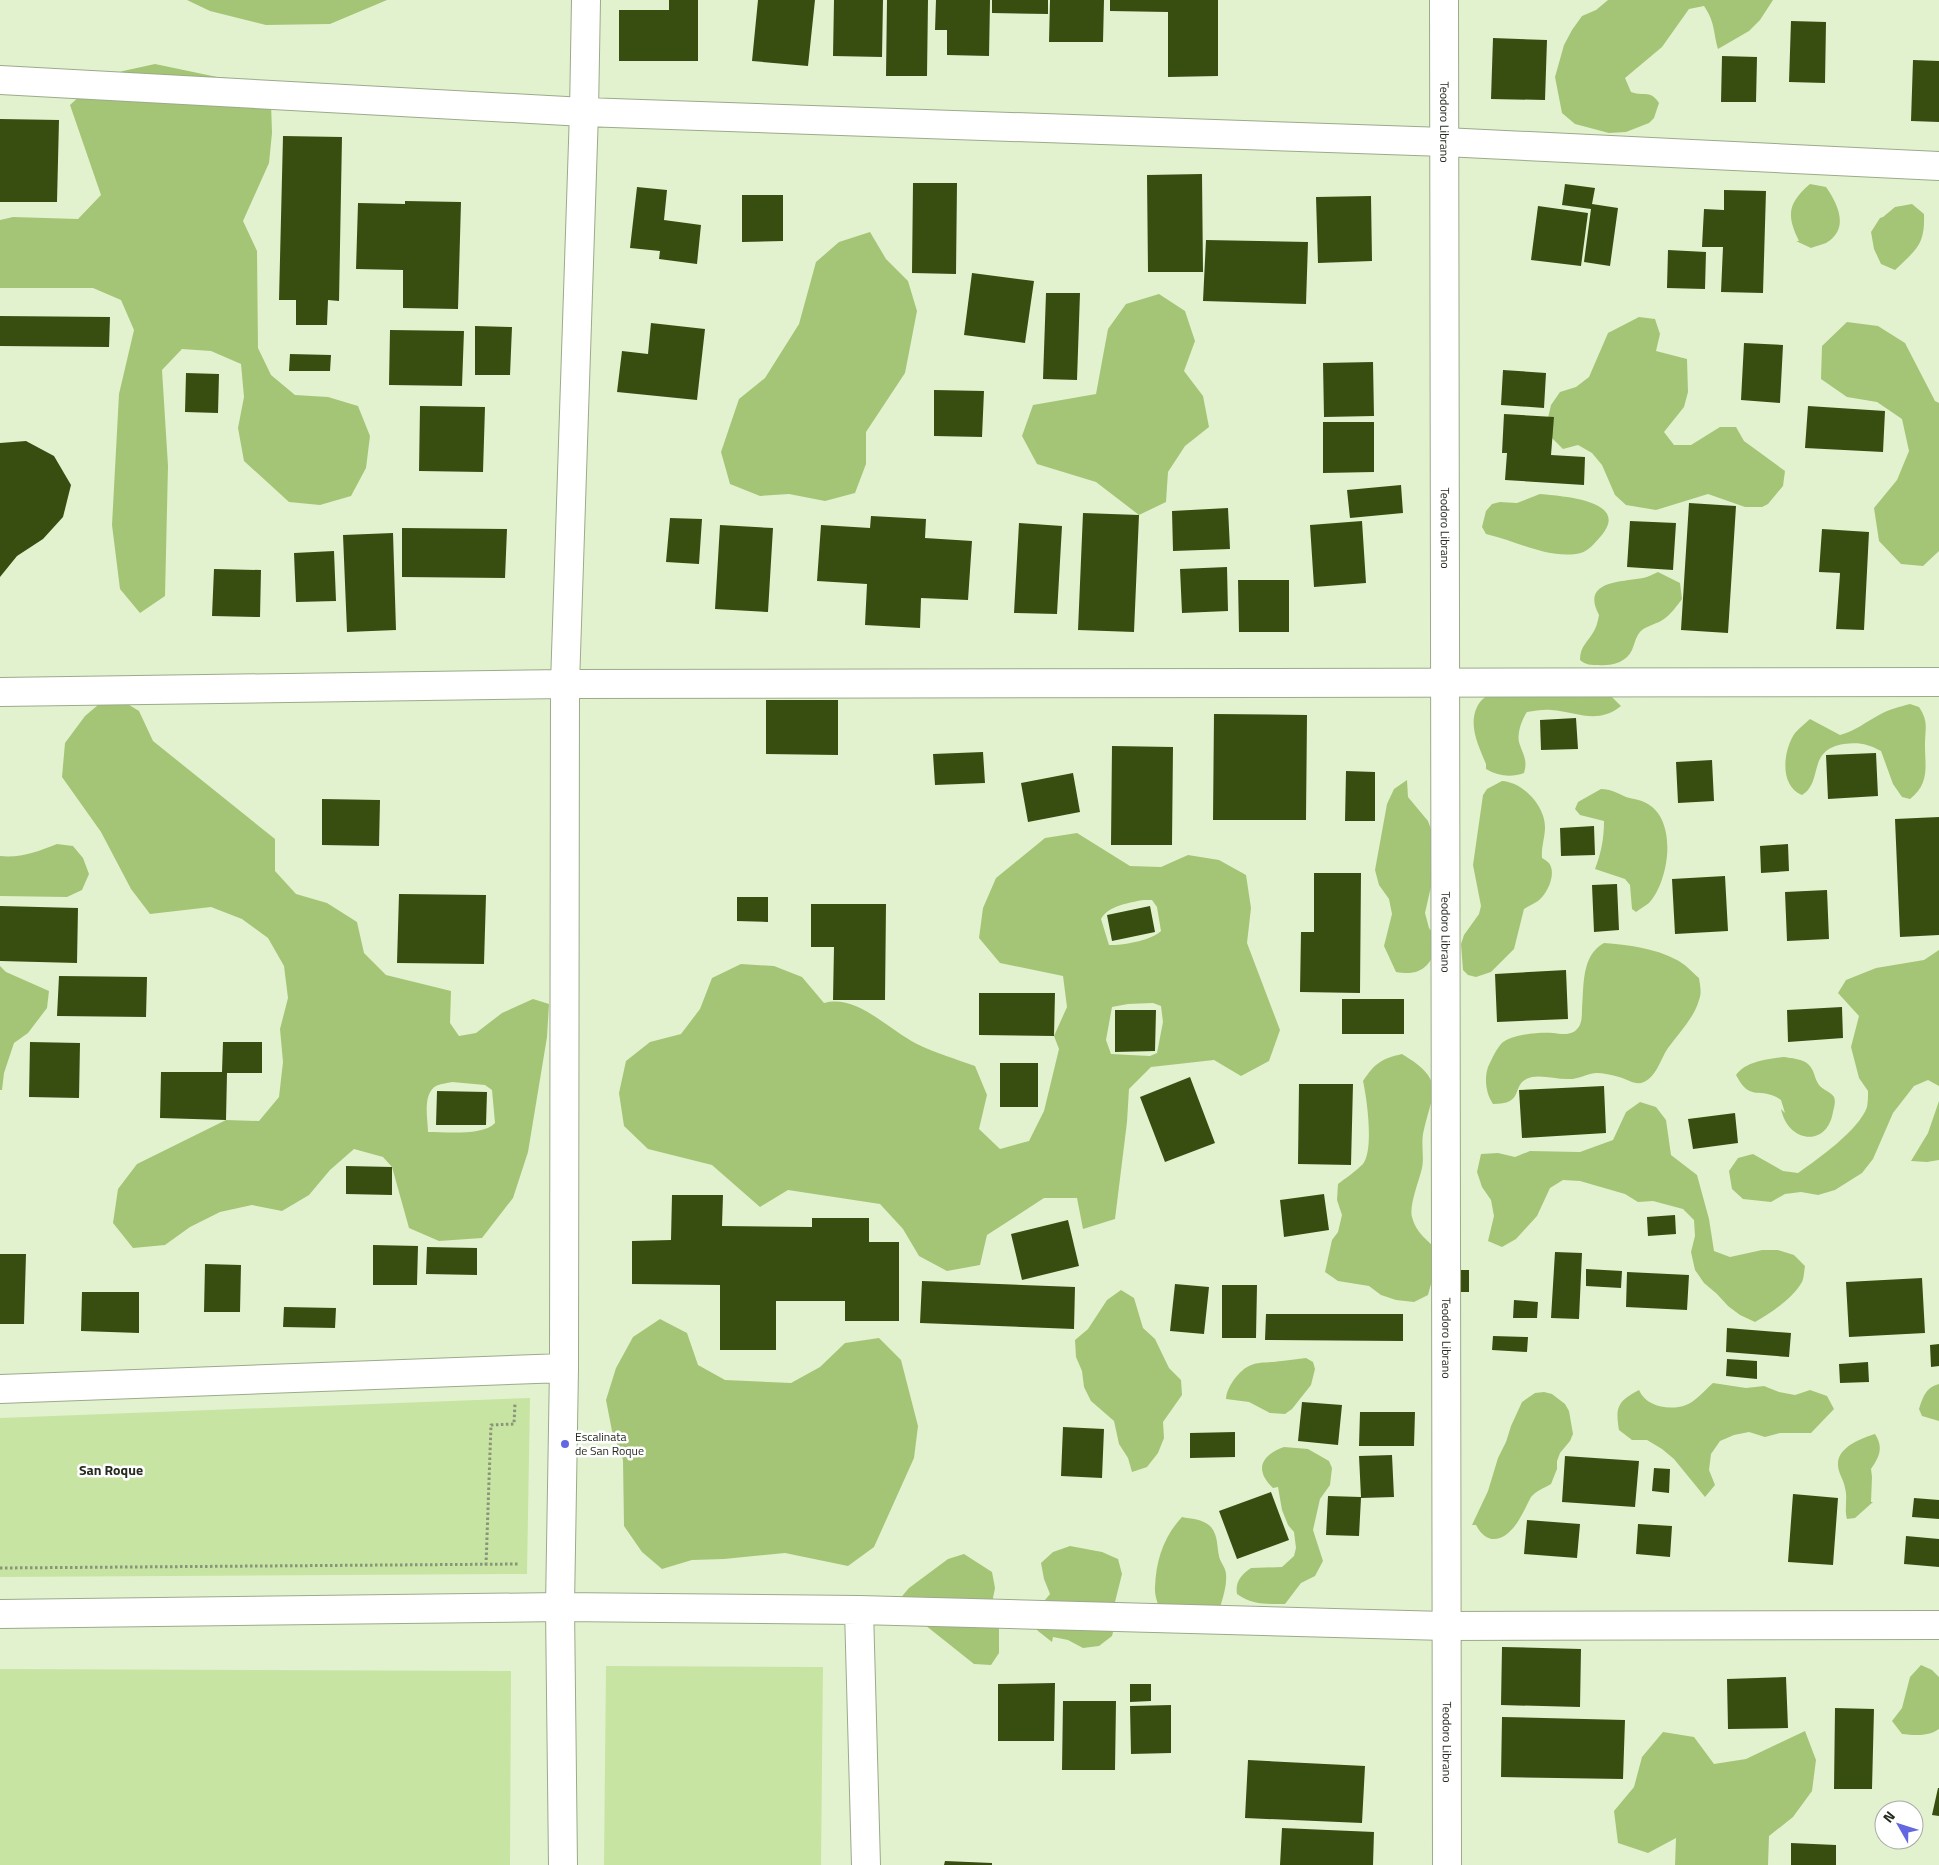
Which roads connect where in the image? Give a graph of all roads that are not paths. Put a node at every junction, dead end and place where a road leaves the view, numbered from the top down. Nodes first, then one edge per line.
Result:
1 (586, 0) edge
2 (1444, 0) edge
3 (0, 80) edge
4 (584, 112) junction
5 (1444, 142) junction
6 (1939, 166) edge
7 (1939, 682) edge
8 (1446, 683) junction
9 (565, 684) junction
10 (0, 692) edge
11 (564, 1368) junction
12 (0, 1389) edge
13 (560, 1607) junction
14 (860, 1610) junction
15 (0, 1614) edge
16 (1939, 1625) edge
17 (1445, 1626) junction
18 (563, 1865) edge
19 (866, 1865) edge
20 (1447, 1865) edge

1 - 4 street
2 - 5 street, Teodoro Librano
3 - 4 street
4 - 5 street
4 - 9 street
5 - 6 street
5 - 8 street, Teodoro Librano
7 - 8 street
8 - 9 street
8 - 17 street, Teodoro Librano
9 - 10 street
9 - 11 street
11 - 12 street
11 - 13 street
13 - 14 street
13 - 15 street
13 - 18 street
14 - 17 street
14 - 19 street
16 - 17 street
17 - 20 street, Teodoro Librano

